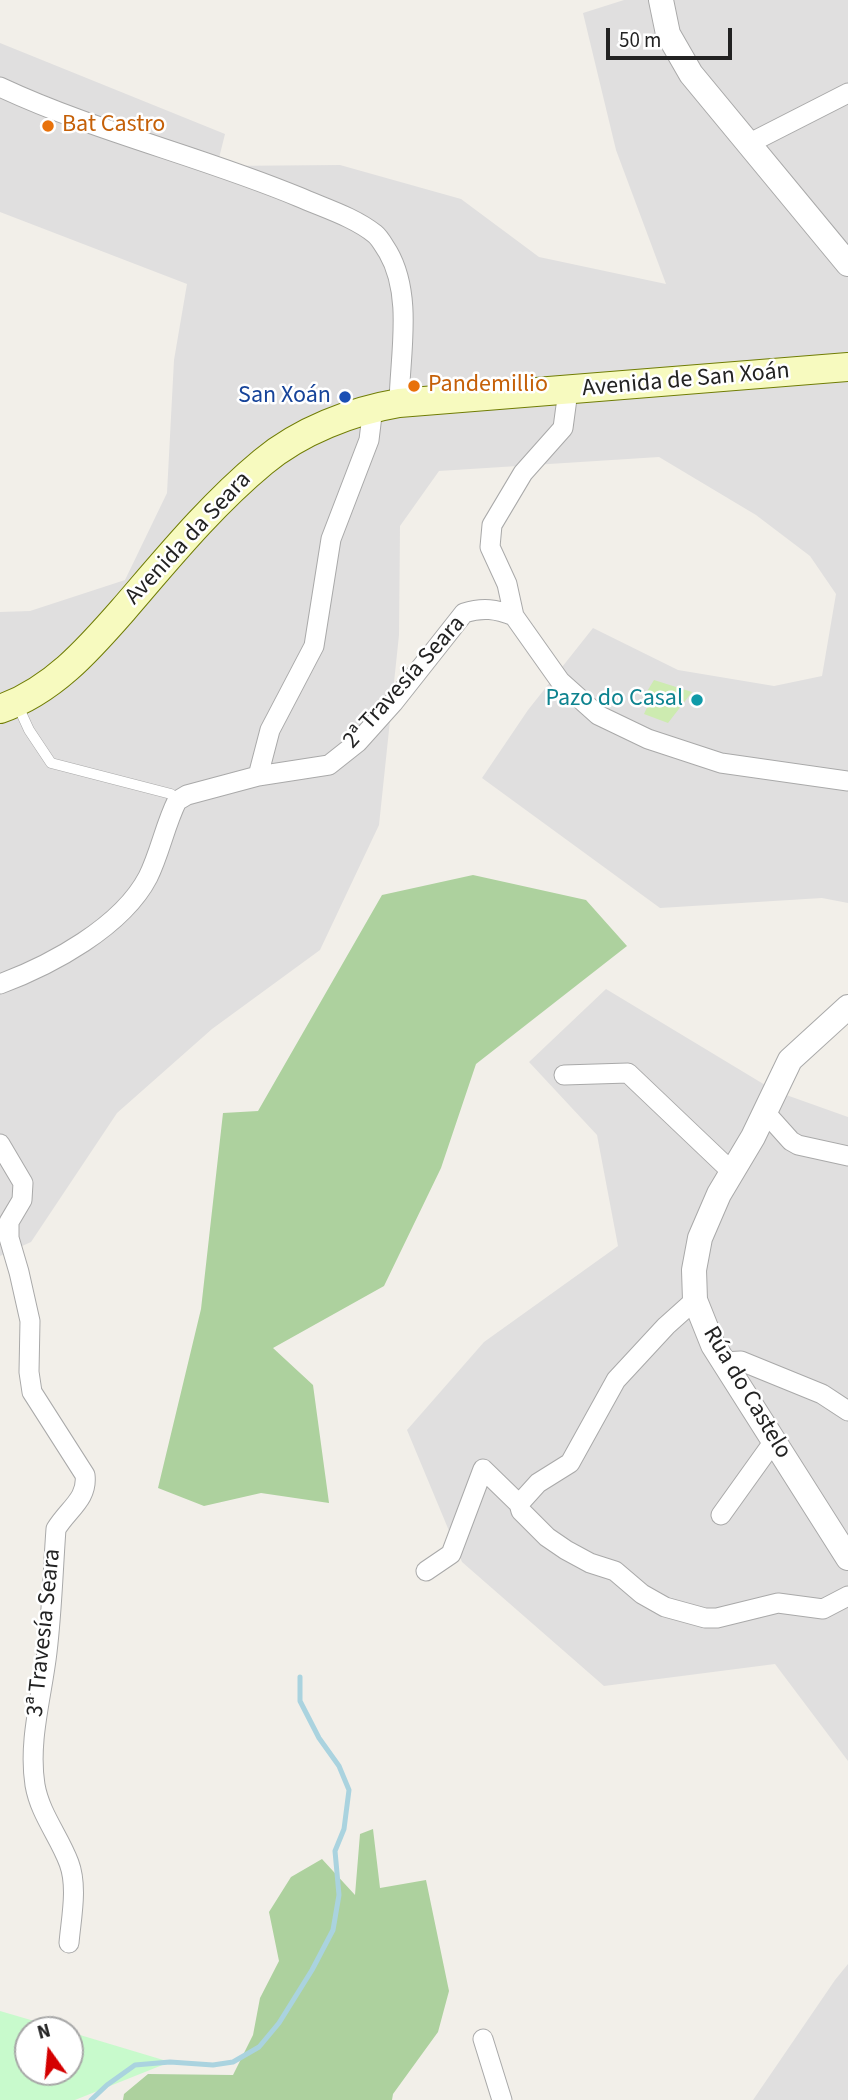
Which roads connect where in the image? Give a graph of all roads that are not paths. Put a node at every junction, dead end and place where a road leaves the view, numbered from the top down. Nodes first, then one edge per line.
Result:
1 (661, 0) edge
2 (0, 87) edge
3 (848, 93) edge
4 (748, 144) junction
5 (848, 264) edge
6 (848, 367) edge
7 (568, 391) junction
8 (386, 405) junction
9 (514, 617) junction
10 (8, 706) edge
11 (258, 776) junction
12 (848, 781) edge
13 (177, 801) junction
14 (0, 984) edge
15 (848, 1007) edge
16 (565, 1075) dead end
17 (765, 1112) junction
18 (0, 1144) edge
19 (848, 1157) edge
20 (732, 1172) junction
21 (695, 1300) junction
22 (723, 1362) junction
23 (848, 1412) edge
24 (774, 1441) junction
25 (519, 1504) junction
26 (721, 1515) dead end
27 (848, 1558) edge
28 (426, 1571) dead end
29 (848, 1596) edge
30 (69, 1943) dead end
31 (483, 2039) dead end
32 (502, 2100) edge

1 - 4 street
2 - 8 street
3 - 4 street
4 - 5 street
6 - 7 main road, Avenida de San Xoán
7 - 8 main road, Avenida de San Xoán
7 - 9 street
8 - 10 main road, Avenida da Seara
8 - 11 street
9 - 11 street, 2ª Travesía Seara
9 - 12 street
10 - 13 lane
11 - 13 street, 2ª Travesía Seara
13 - 14 street
15 - 17 street, Rúa do Castelo
16 - 20 street
17 - 19 street
17 - 20 street, Rúa do Castelo
18 - 30 street, 3ª Travesía Seara
20 - 21 street, Rúa do Castelo
21 - 22 street, Rúa do Castelo
21 - 25 street
22 - 23 street
22 - 24 street, Rúa do Castelo
24 - 26 street
24 - 27 street, Rúa do Castelo
25 - 28 street
25 - 29 street
31 - 32 street

